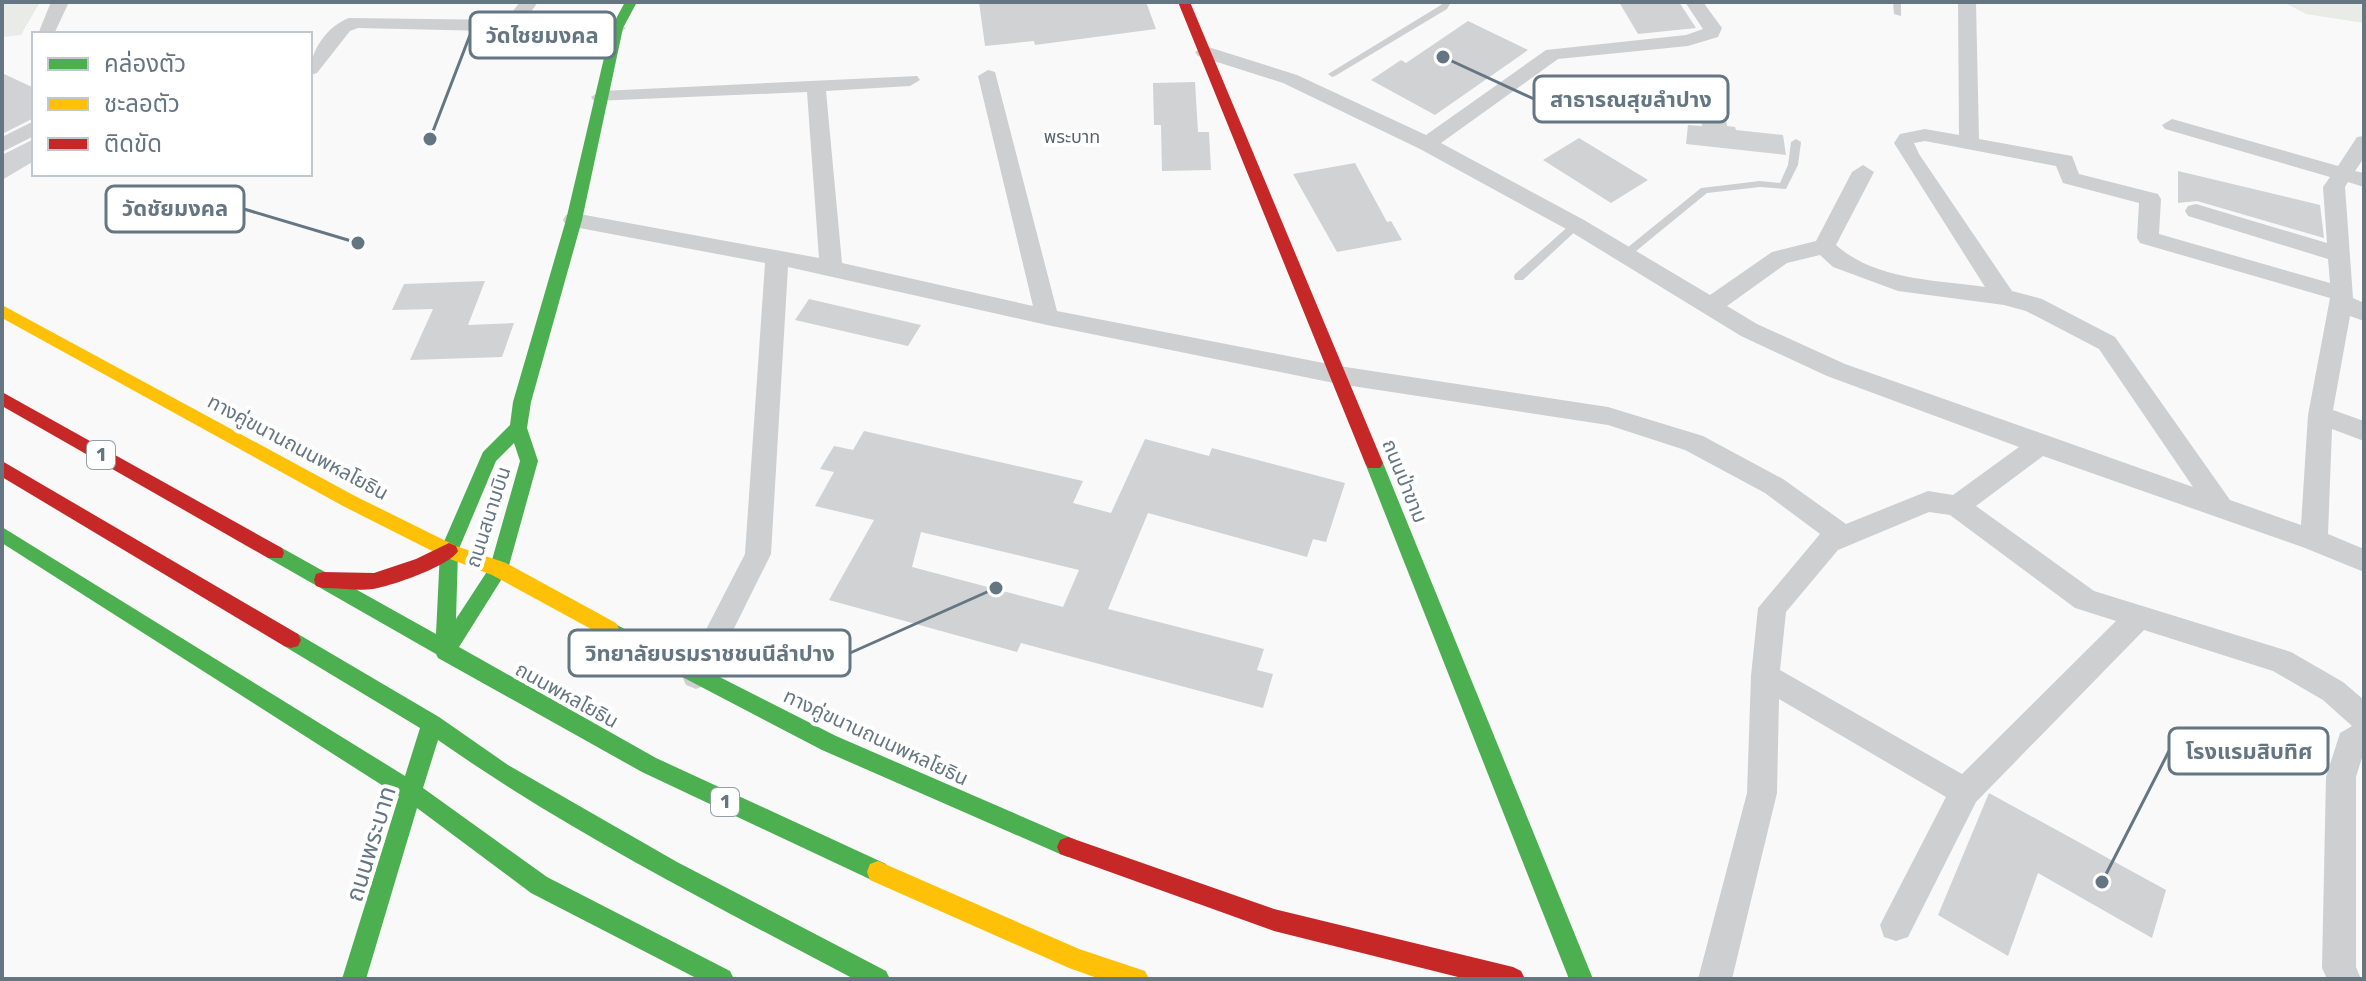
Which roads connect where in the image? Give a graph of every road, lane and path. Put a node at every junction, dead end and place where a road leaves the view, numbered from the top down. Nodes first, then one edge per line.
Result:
1 (60, 2) edge
2 (414, 2) edge
3 (529, 2) edge
4 (631, 2) edge
5 (1186, 2) edge
6 (1447, 2) edge
7 (1694, 2) edge
8 (1897, 2) edge
9 (1967, 2) edge
10 (1898, 14) dead end
11 (394, 21) junction
12 (511, 26) junction
13 (617, 28) junction
14 (46, 32) dead end
15 (1205, 52) junction
16 (312, 66) edge
17 (1332, 74) dead end
18 (988, 76) dead end
19 (910, 80) dead end
20 (816, 87) junction
21 (601, 97) junction
22 (2172, 125) dead end
23 (32, 128) edge
24 (1796, 142) dead end
25 (2364, 142) edge
26 (1427, 144) junction
27 (1969, 145) junction
28 (2, 146) edge
29 (1863, 172) dead end
30 (2354, 176) edge
31 (2196, 211) dead end
32 (574, 220) junction
33 (1576, 225) junction
34 (1824, 247) junction
35 (1626, 254) junction
36 (2340, 255) junction
37 (777, 257) junction
38 (831, 268) junction
39 (1519, 277) dead end
40 (2004, 297) junction
41 (2342, 298) junction
42 (1711, 306) junction
43 (2, 311) edge
44 (2364, 313) edge
45 (1047, 317) junction
46 (1339, 375) junction
47 (2, 398) edge
48 (2320, 415) junction
49 (518, 428) junction
50 (2364, 431) edge
51 (2040, 445) junction
52 (2, 468) edge
53 (1957, 506) junction
54 (2221, 508) junction
55 (2, 534) edge
56 (1843, 536) junction
57 (2314, 540) junction
58 (449, 551) junction
59 (2364, 561) edge
60 (499, 569) junction
61 (320, 580) junction
62 (2139, 617) junction
63 (444, 659) junction
64 (696, 676) junction
65 (1765, 676) junction
66 (433, 717) junction
67 (2364, 718) edge
68 (2364, 734) edge
69 (412, 792) junction
70 (1965, 792) junction
71 (1896, 925) dead end
72 (354, 979) edge
73 (722, 979) edge
74 (878, 979) edge
75 (1137, 979) edge
76 (1513, 979) edge
77 (1581, 979) edge
78 (1715, 979) edge
79 (2344, 979) edge

1 - 14 street
2 - 11 street
3 - 12 street
4 - 13 main road, ถนนสนามบิน
5 - 15 main road, ถนนป่าขาม
6 - 17 lane
7 - 26 street
8 - 10 lane
9 - 27 street
11 - 12 street
11 - 16 street
12 - 13 street
13 - 21 main road, ถนนสนามบิน
15 - 26 street
15 - 46 main road, ถนนป่าขาม
18 - 45 street
19 - 20 street
20 - 21 street
20 - 38 street
21 - 32 main road, ถนนสนามบิน
22 - 30 street
23 - 28 street
24 - 35 lane
25 - 30 street
26 - 33 street
27 - 40 street
27 - 41 street
29 - 34 street
30 - 36 street
31 - 36 street
32 - 37 street
32 - 49 main road, ถนนสนามบิน
33 - 35 street
33 - 39 lane
34 - 40 street
34 - 42 street
35 - 42 street
36 - 41 street
37 - 38 street
37 - 64 street
38 - 45 street
40 - 54 street
41 - 44 street
41 - 48 street
42 - 51 street
43 - 58 main road, ทางคู่ขนานถนนพหลโยธิน
45 - 46 street
46 - 56 street
46 - 77 main road, ถนนป่าขาม
47 - 61 main road, ถนนพหลโยธิน / 1
48 - 50 street
48 - 57 street
49 - 58 main road, ถนนสนามบิน
49 - 60 main road, ถนนสนามบิน
51 - 53 street
51 - 54 street
52 - 66 main road
53 - 56 street
53 - 62 street
54 - 57 street
55 - 69 main road
56 - 65 street
57 - 59 street
58 - 60 main road, ทางคู่ขนานถนนพหลโยธิน
58 - 61 main road
58 - 63 main road, ถนนสนามบิน
60 - 63 main road, ถนนสนามบิน
60 - 64 main road, ทางคู่ขนานถนนพหลโยธิน
61 - 63 main road, ถนนพหลโยธิน / 1
62 - 67 street
62 - 70 street
63 - 75 main road, ถนนพหลโยธิน / 1
64 - 76 main road, ทางคู่ขนานถนนพหลโยธิน
65 - 70 street
65 - 78 street
66 - 69 main road, ถนนพระบาท
66 - 74 main road
68 - 79 street
69 - 72 main road, ถนนพระบาท
69 - 73 main road
70 - 71 street

